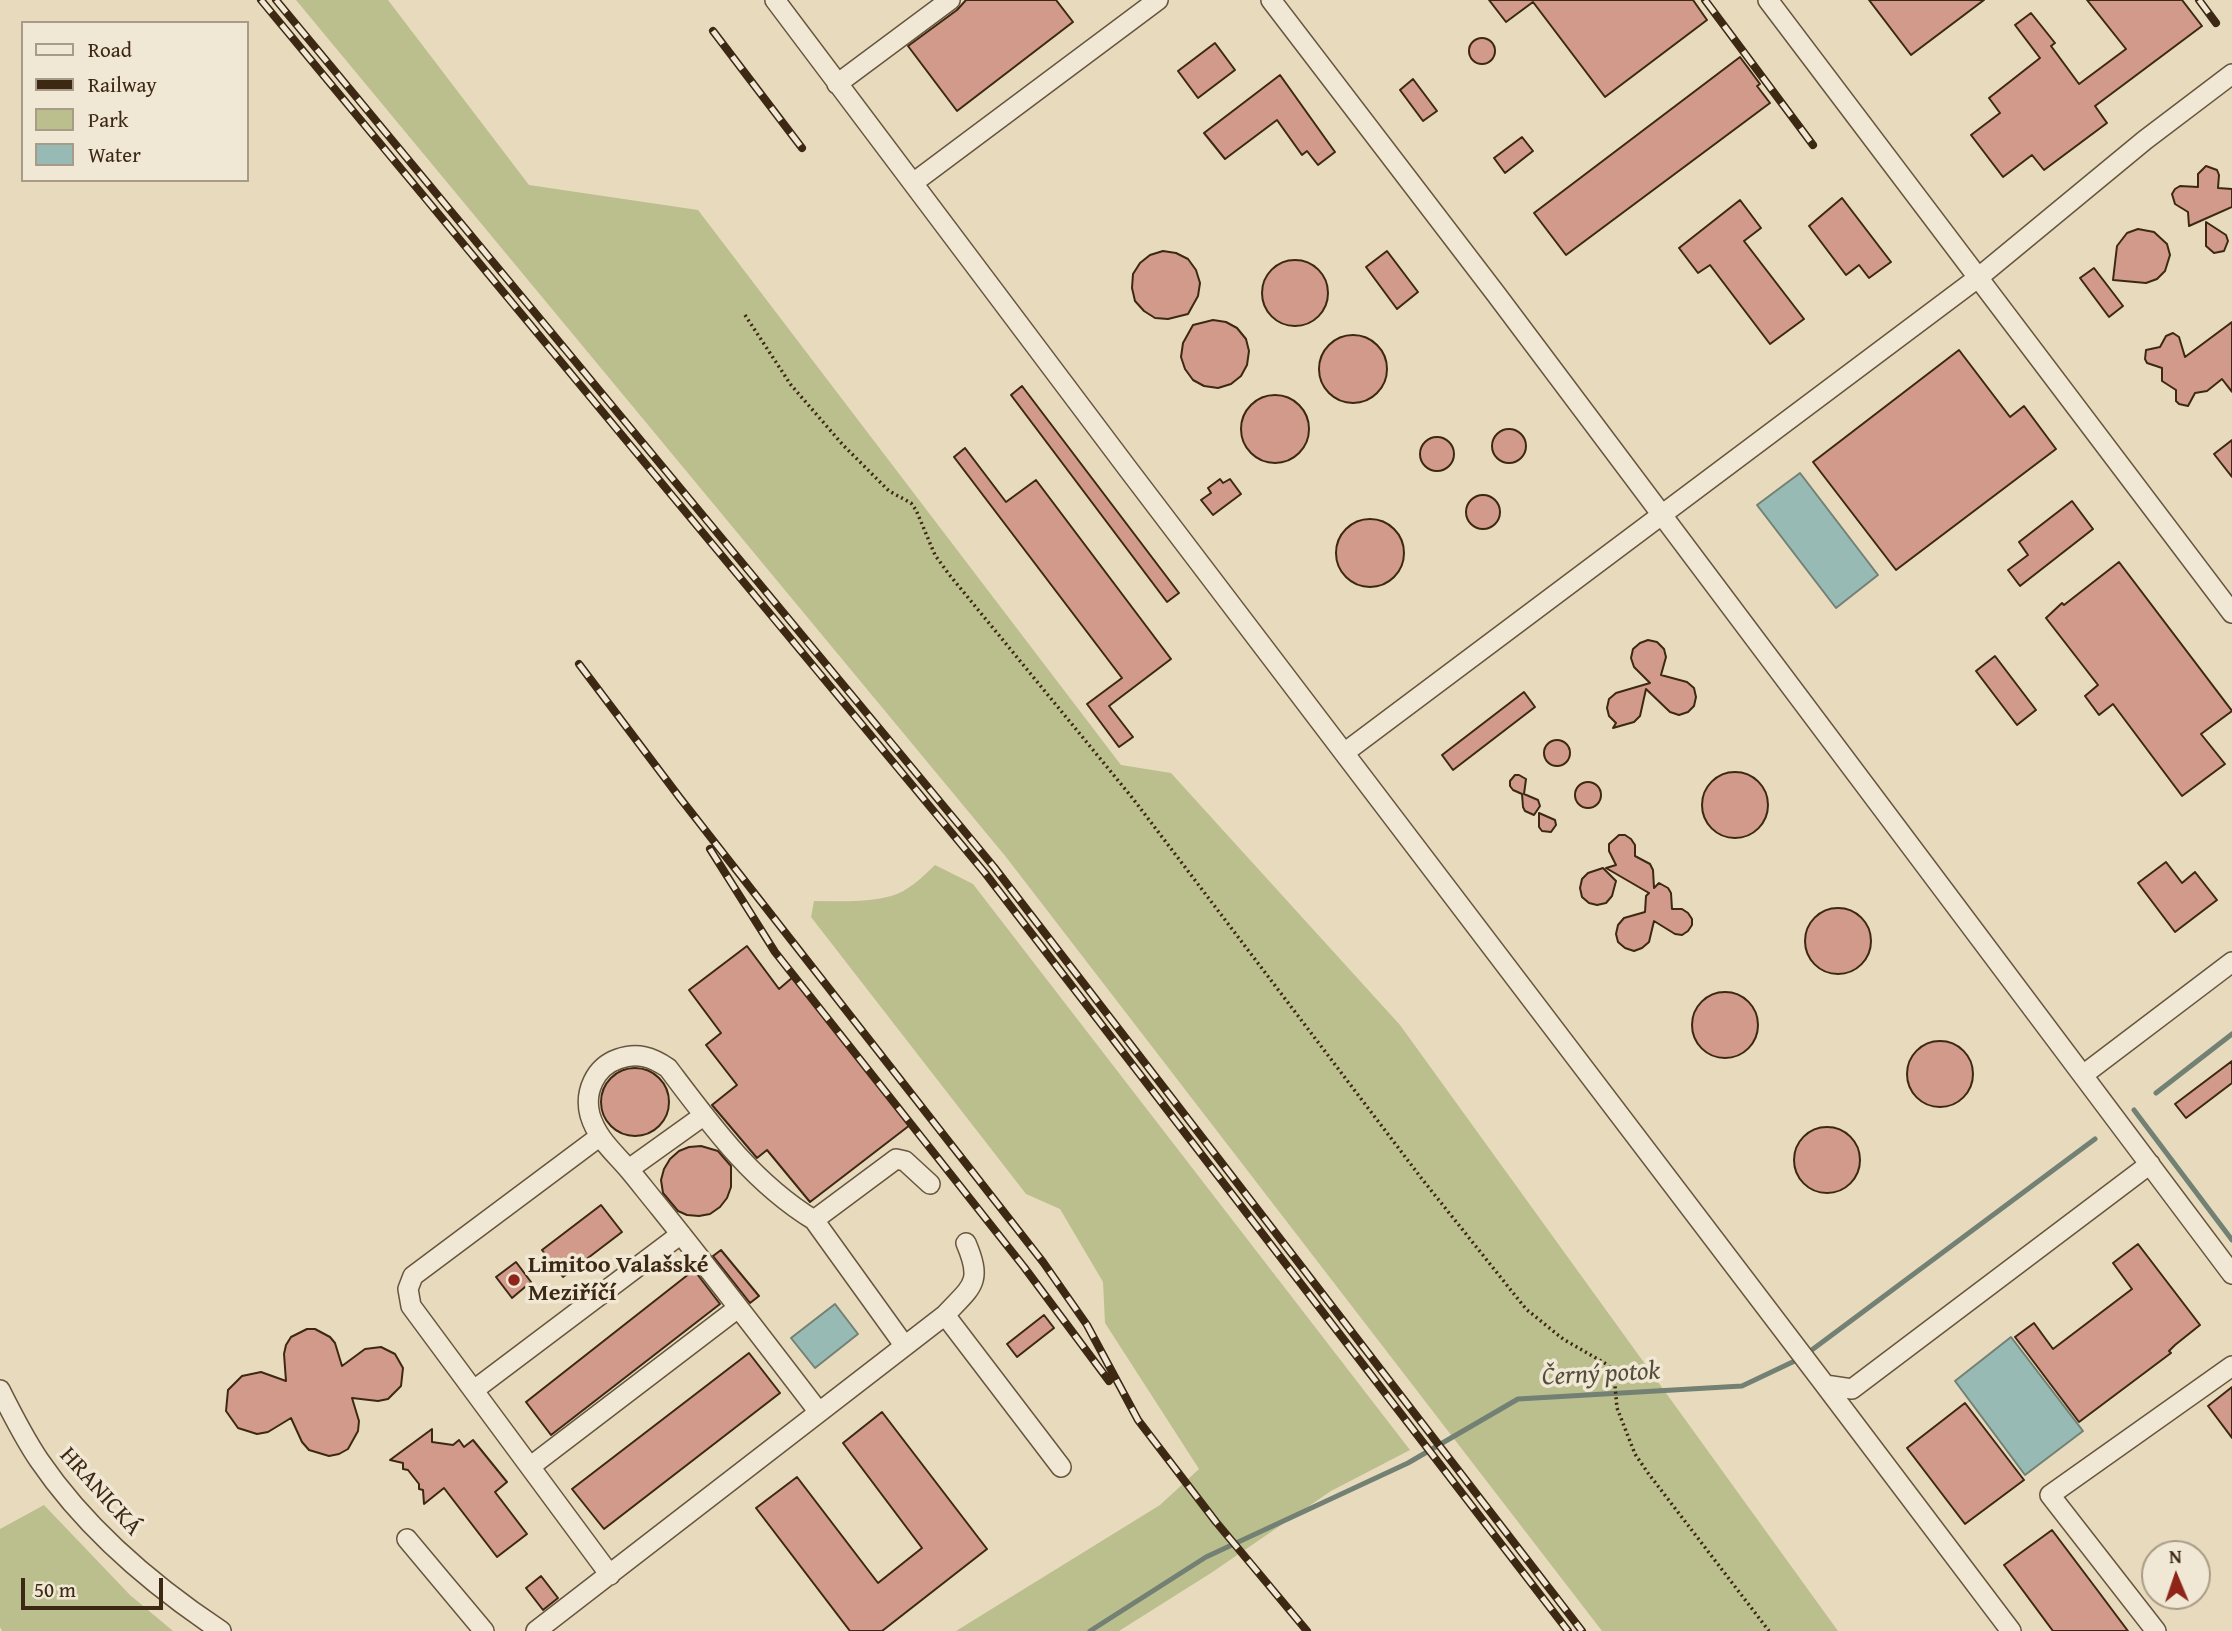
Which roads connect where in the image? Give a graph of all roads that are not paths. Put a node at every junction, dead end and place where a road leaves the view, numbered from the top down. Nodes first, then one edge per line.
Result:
1 (775, 0) edge
2 (950, 0) edge
3 (1158, 0) edge
4 (1271, 0) edge
5 (1768, 0) edge
6 (2232, 74) edge
7 (837, 84) junction
8 (913, 184) junction
9 (1979, 276) junction
10 (1661, 514) junction
11 (2232, 613) edge
12 (1344, 753) junction
13 (2232, 962) edge
14 (2083, 1075) junction
15 (703, 1116) junction
16 (599, 1137) junction
17 (2150, 1164) junction
18 (629, 1169) junction
19 (930, 1184) dead end
20 (814, 1220) junction
21 (681, 1234) junction
22 (966, 1243) dead end
23 (2232, 1274) edge
24 (738, 1308) junction
25 (945, 1315) junction
26 (904, 1345) junction
27 (2232, 1366) edge
28 (1825, 1385) junction
29 (0, 1390) edge
30 (474, 1390) junction
31 (818, 1411) junction
32 (531, 1466) junction
33 (1061, 1467) dead end
34 (407, 1539) dead end
35 (610, 1575) junction
36 (221, 1631) edge
37 (484, 1631) edge
38 (536, 1631) edge
39 (2011, 1631) edge
40 (2156, 1631) edge

1 - 7 street
2 - 7 street
3 - 8 street
4 - 10 street
5 - 9 street
6 - 9 street
7 - 8 street
8 - 12 street
9 - 10 street
9 - 11 street
10 - 12 street
10 - 14 street
12 - 28 street
13 - 14 street
14 - 17 street
15 - 16 street
15 - 18 street
15 - 20 street
16 - 18 street
16 - 30 street
17 - 23 street
17 - 28 street
18 - 21 street
19 - 20 street
20 - 26 street
21 - 24 street
21 - 30 street
22 - 25 street
24 - 31 street
24 - 32 street
25 - 26 street
25 - 33 street
26 - 31 street
27 - 40 street
28 - 39 street
29 - 36 street, HRANICKÁ
30 - 32 street
31 - 35 street
32 - 35 street
34 - 37 street
35 - 38 street

